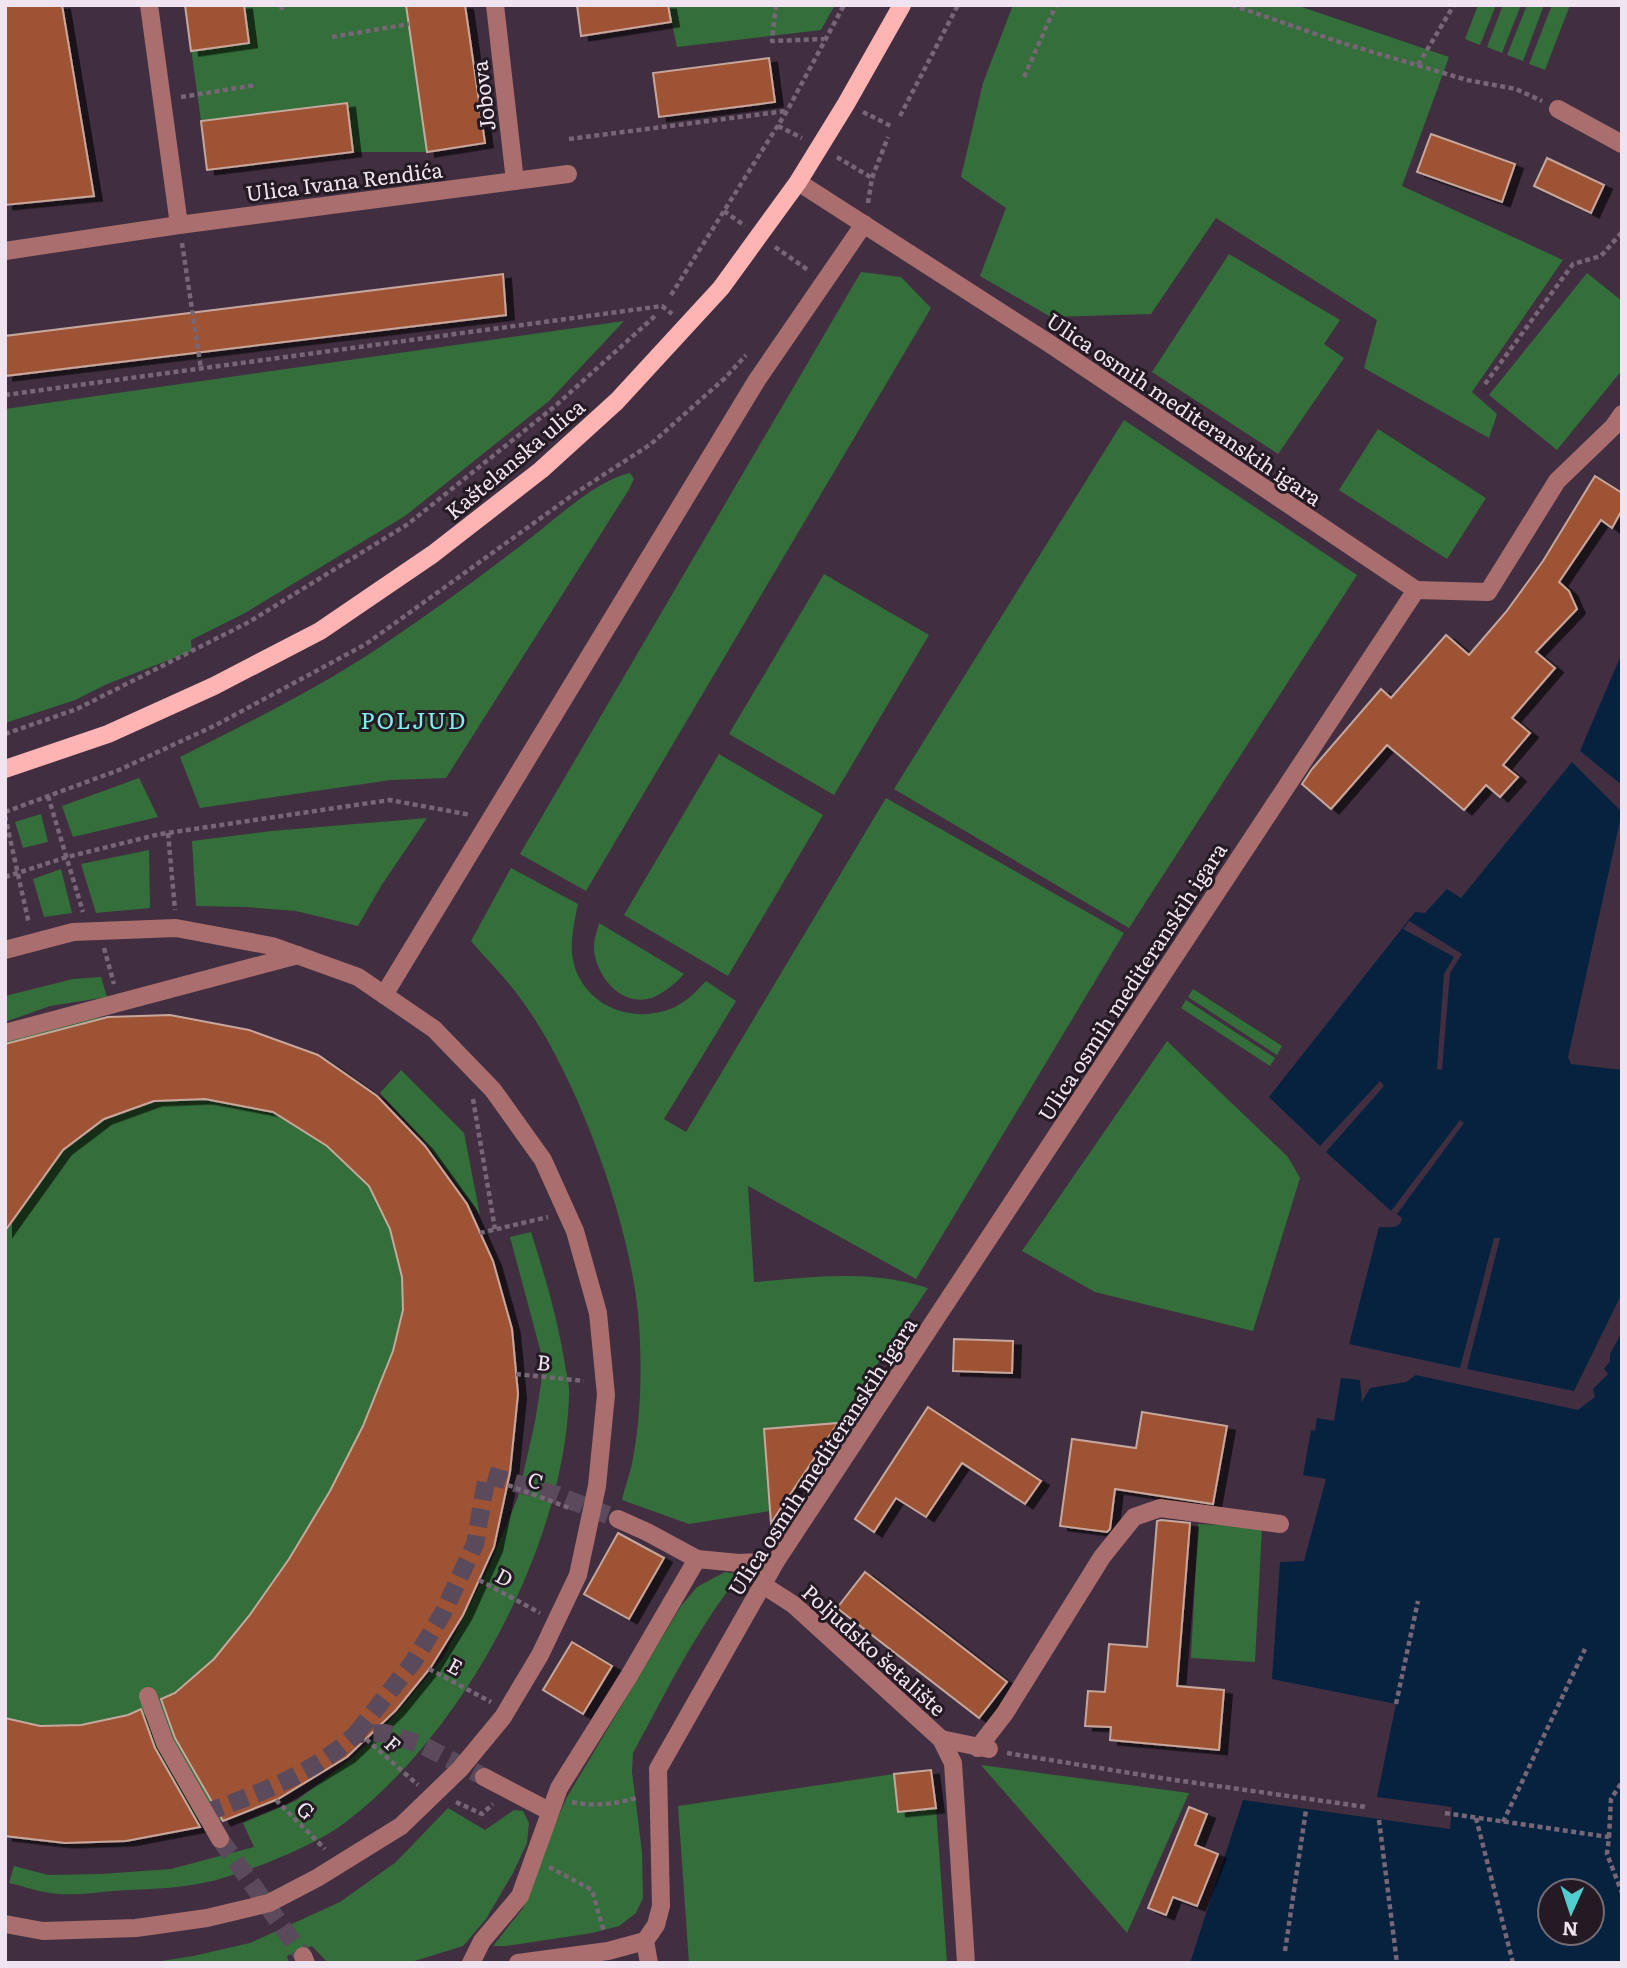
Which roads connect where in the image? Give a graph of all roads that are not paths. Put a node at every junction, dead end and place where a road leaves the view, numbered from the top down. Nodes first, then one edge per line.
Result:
1 (149, 5) edge
2 (495, 5) edge
3 (902, 5) edge
4 (1558, 109) road end
5 (1622, 144) edge
6 (568, 174) dead end
7 (515, 181) junction
8 (798, 182) junction
9 (864, 224) junction
10 (179, 225) junction
11 (5, 251) edge
12 (1622, 414) edge
13 (1416, 590) junction
14 (5, 769) edge
15 (5, 950) edge
16 (298, 955) junction
17 (384, 995) junction
18 (5, 1033) edge
19 (618, 1519) tunnel mouth
20 (1280, 1524) dead end
21 (698, 1559) junction
22 (776, 1561) junction
23 (763, 1585) junction
24 (148, 1696) dead end
25 (941, 1739) junction
26 (484, 1777) tunnel mouth
27 (551, 1805) junction
28 (220, 1839) tunnel mouth
29 (5, 1924) edge
30 (645, 1941) junction
31 (471, 1963) edge
32 (518, 1963) edge
33 (649, 1963) edge
34 (966, 1963) edge

1 - 10 street
2 - 7 street, Jobova
3 - 8 main road, Kaštelanska ulica
4 - 5 street
6 - 7 street, Ulica Ivana Rendića
7 - 10 street, Ulica Ivana Rendića
8 - 9 street, Ulica osmih mediteranskih igara
8 - 14 main road, Kaštelanska ulica
9 - 13 street, Ulica osmih mediteranskih igara
9 - 17 street
10 - 11 street, Ulica Ivana Rendića
12 - 13 street
13 - 22 street, Ulica osmih mediteranskih igara
15 - 16 street
16 - 17 street
16 - 18 street
17 - 29 street
19 - 21 street
20 - 25 street
21 - 22 street
21 - 27 street
22 - 23 street, Ulica osmih mediteranskih igara
23 - 25 street, Poljudsko šetalište
23 - 30 street, Ulica osmih mediteranskih igara
24 - 28 street
25 - 34 street, Poljudsko šetalište
26 - 27 street
27 - 31 street
30 - 32 street
30 - 33 street

